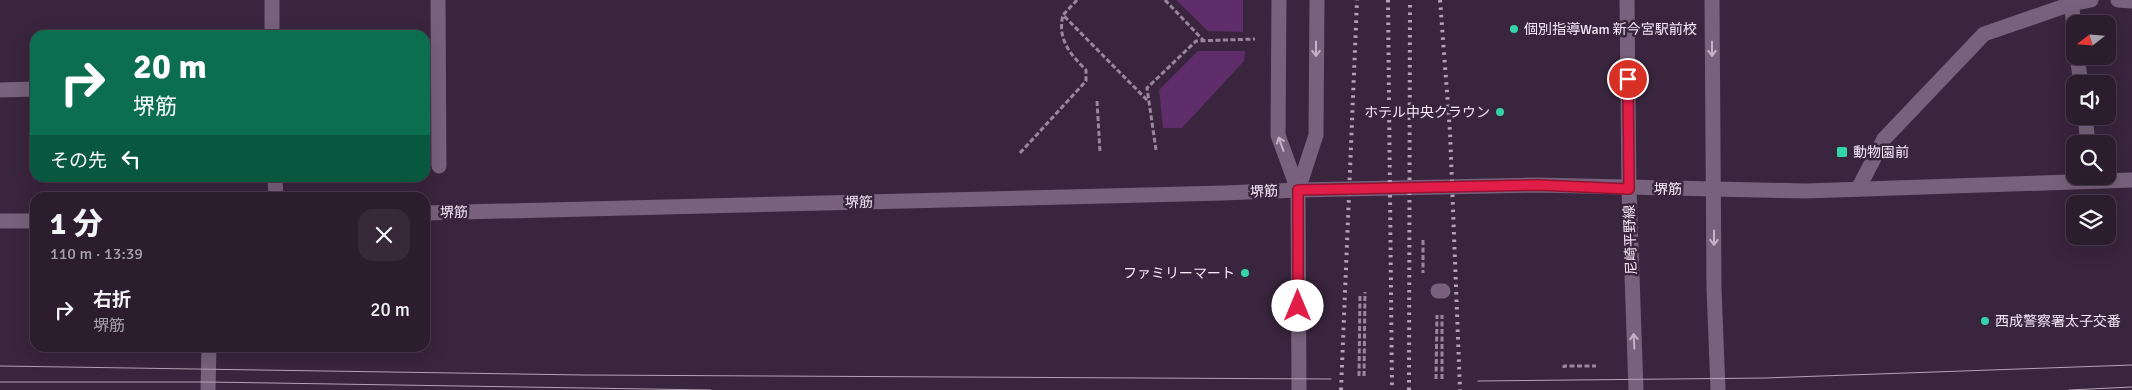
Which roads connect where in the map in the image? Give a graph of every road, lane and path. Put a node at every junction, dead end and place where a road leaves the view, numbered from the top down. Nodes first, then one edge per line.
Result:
1 (272, 0) edge
2 (438, 0) edge
3 (1077, 0) edge
4 (1165, 0) edge
5 (1279, 0) edge
6 (1317, 0) edge
7 (1627, 0) edge
8 (1712, 0) edge
9 (2091, 0) edge
10 (2118, 0) edge
11 (2132, 1) edge
12 (2071, 2) edge
13 (1063, 15) junction
14 (2073, 15) edge
15 (272, 30) edge
16 (1259, 39) dead end
17 (1205, 41) junction
18 (30, 89) edge
19 (0, 90) edge
20 (1097, 101) dead end
21 (1148, 101) junction
22 (1156, 150) dead end
23 (1100, 152) dead end
24 (1020, 153) dead end
25 (439, 166) dead end
26 (2066, 179) edge
27 (2116, 179) edge
28 (2132, 180) edge
29 (1629, 189) junction
30 (1714, 189) junction
31 (1298, 190) junction
32 (1858, 190) junction
33 (430, 213) edge
34 (0, 221) edge
35 (30, 221) edge
36 (1423, 240) dead end
37 (1423, 276) dead end
38 (1440, 291) dead end
39 (1365, 292) dead end
40 (1360, 294) dead end
41 (1437, 333) dead end
42 (209, 352) edge
43 (1596, 366) dead end
44 (1564, 368) dead end
45 (1436, 379) dead end
46 (1442, 380) dead end
47 (208, 390) edge
48 (1299, 390) edge
49 (1636, 390) edge
50 (1718, 390) edge

1 - 15 street
2 - 25 street
3 - 13 path
4 - 17 path
31 -> 5 street
6 -> 31 street
7 - 29 street, 尼崎平野線
8 -> 30 street
9 - 12 street
10 - 11 street
12 - 14 street
12 - 32 street
13 - 21 path
13 - 24 path
16 - 17 path
17 - 21 path
18 - 19 street
20 - 23 path
21 - 22 path
26 - 32 street, 堺筋
27 - 28 street, 堺筋
29 - 30 street, 堺筋
29 - 31 street, 堺筋
49 -> 29 street, 尼崎平野線
30 - 32 street, 堺筋
30 -> 50 street
31 - 33 street, 堺筋
31 - 48 street
34 - 35 street
36 - 37 path
38 - 46 path
39 - 40 path
41 - 45 path
42 - 47 street
43 - 44 path

